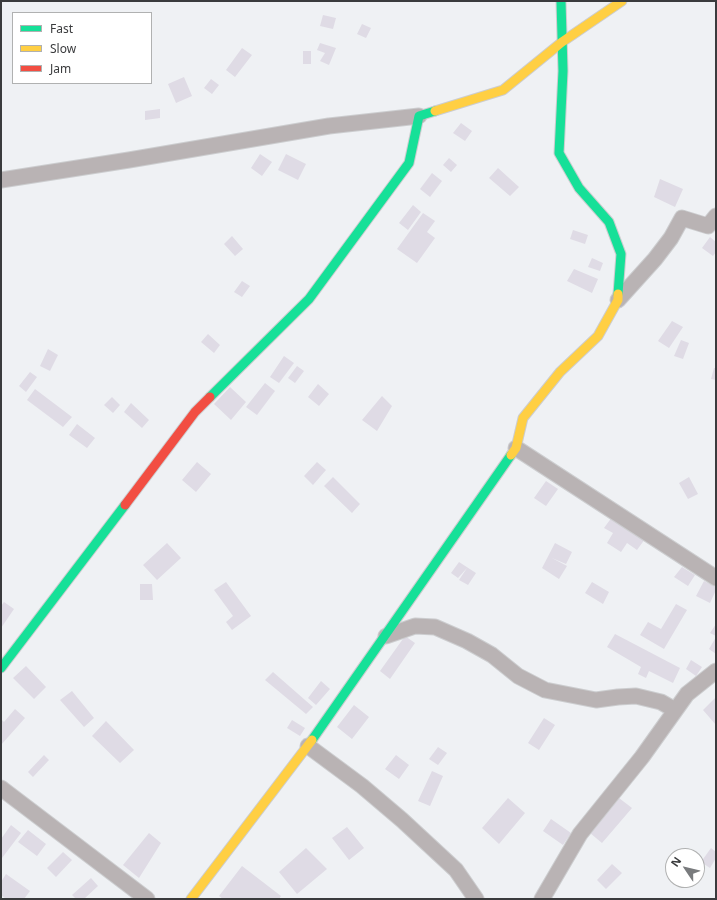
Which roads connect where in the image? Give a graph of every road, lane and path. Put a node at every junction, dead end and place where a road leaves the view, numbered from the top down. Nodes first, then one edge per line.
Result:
1 (561, 1) edge
2 (622, 1) edge
3 (562, 42) junction
4 (419, 116) junction
5 (1, 180) edge
6 (716, 216) edge
7 (618, 300) junction
8 (516, 448) junction
9 (716, 578) edge
10 (386, 636) junction
11 (1, 668) edge
12 (716, 671) edge
13 (675, 710) junction
14 (308, 746) junction
15 (1, 788) edge
16 (147, 899) edge
17 (191, 899) edge
18 (476, 899) edge
19 (542, 899) edge

1 - 3 street
2 - 3 street
3 - 4 street
3 - 7 street
4 - 5 street
4 - 11 street
6 - 7 street
7 - 8 street
8 - 9 street
8 - 10 street
10 - 13 street
10 - 14 street
12 - 13 street
13 - 19 street
14 - 17 street
14 - 18 street
15 - 16 street

